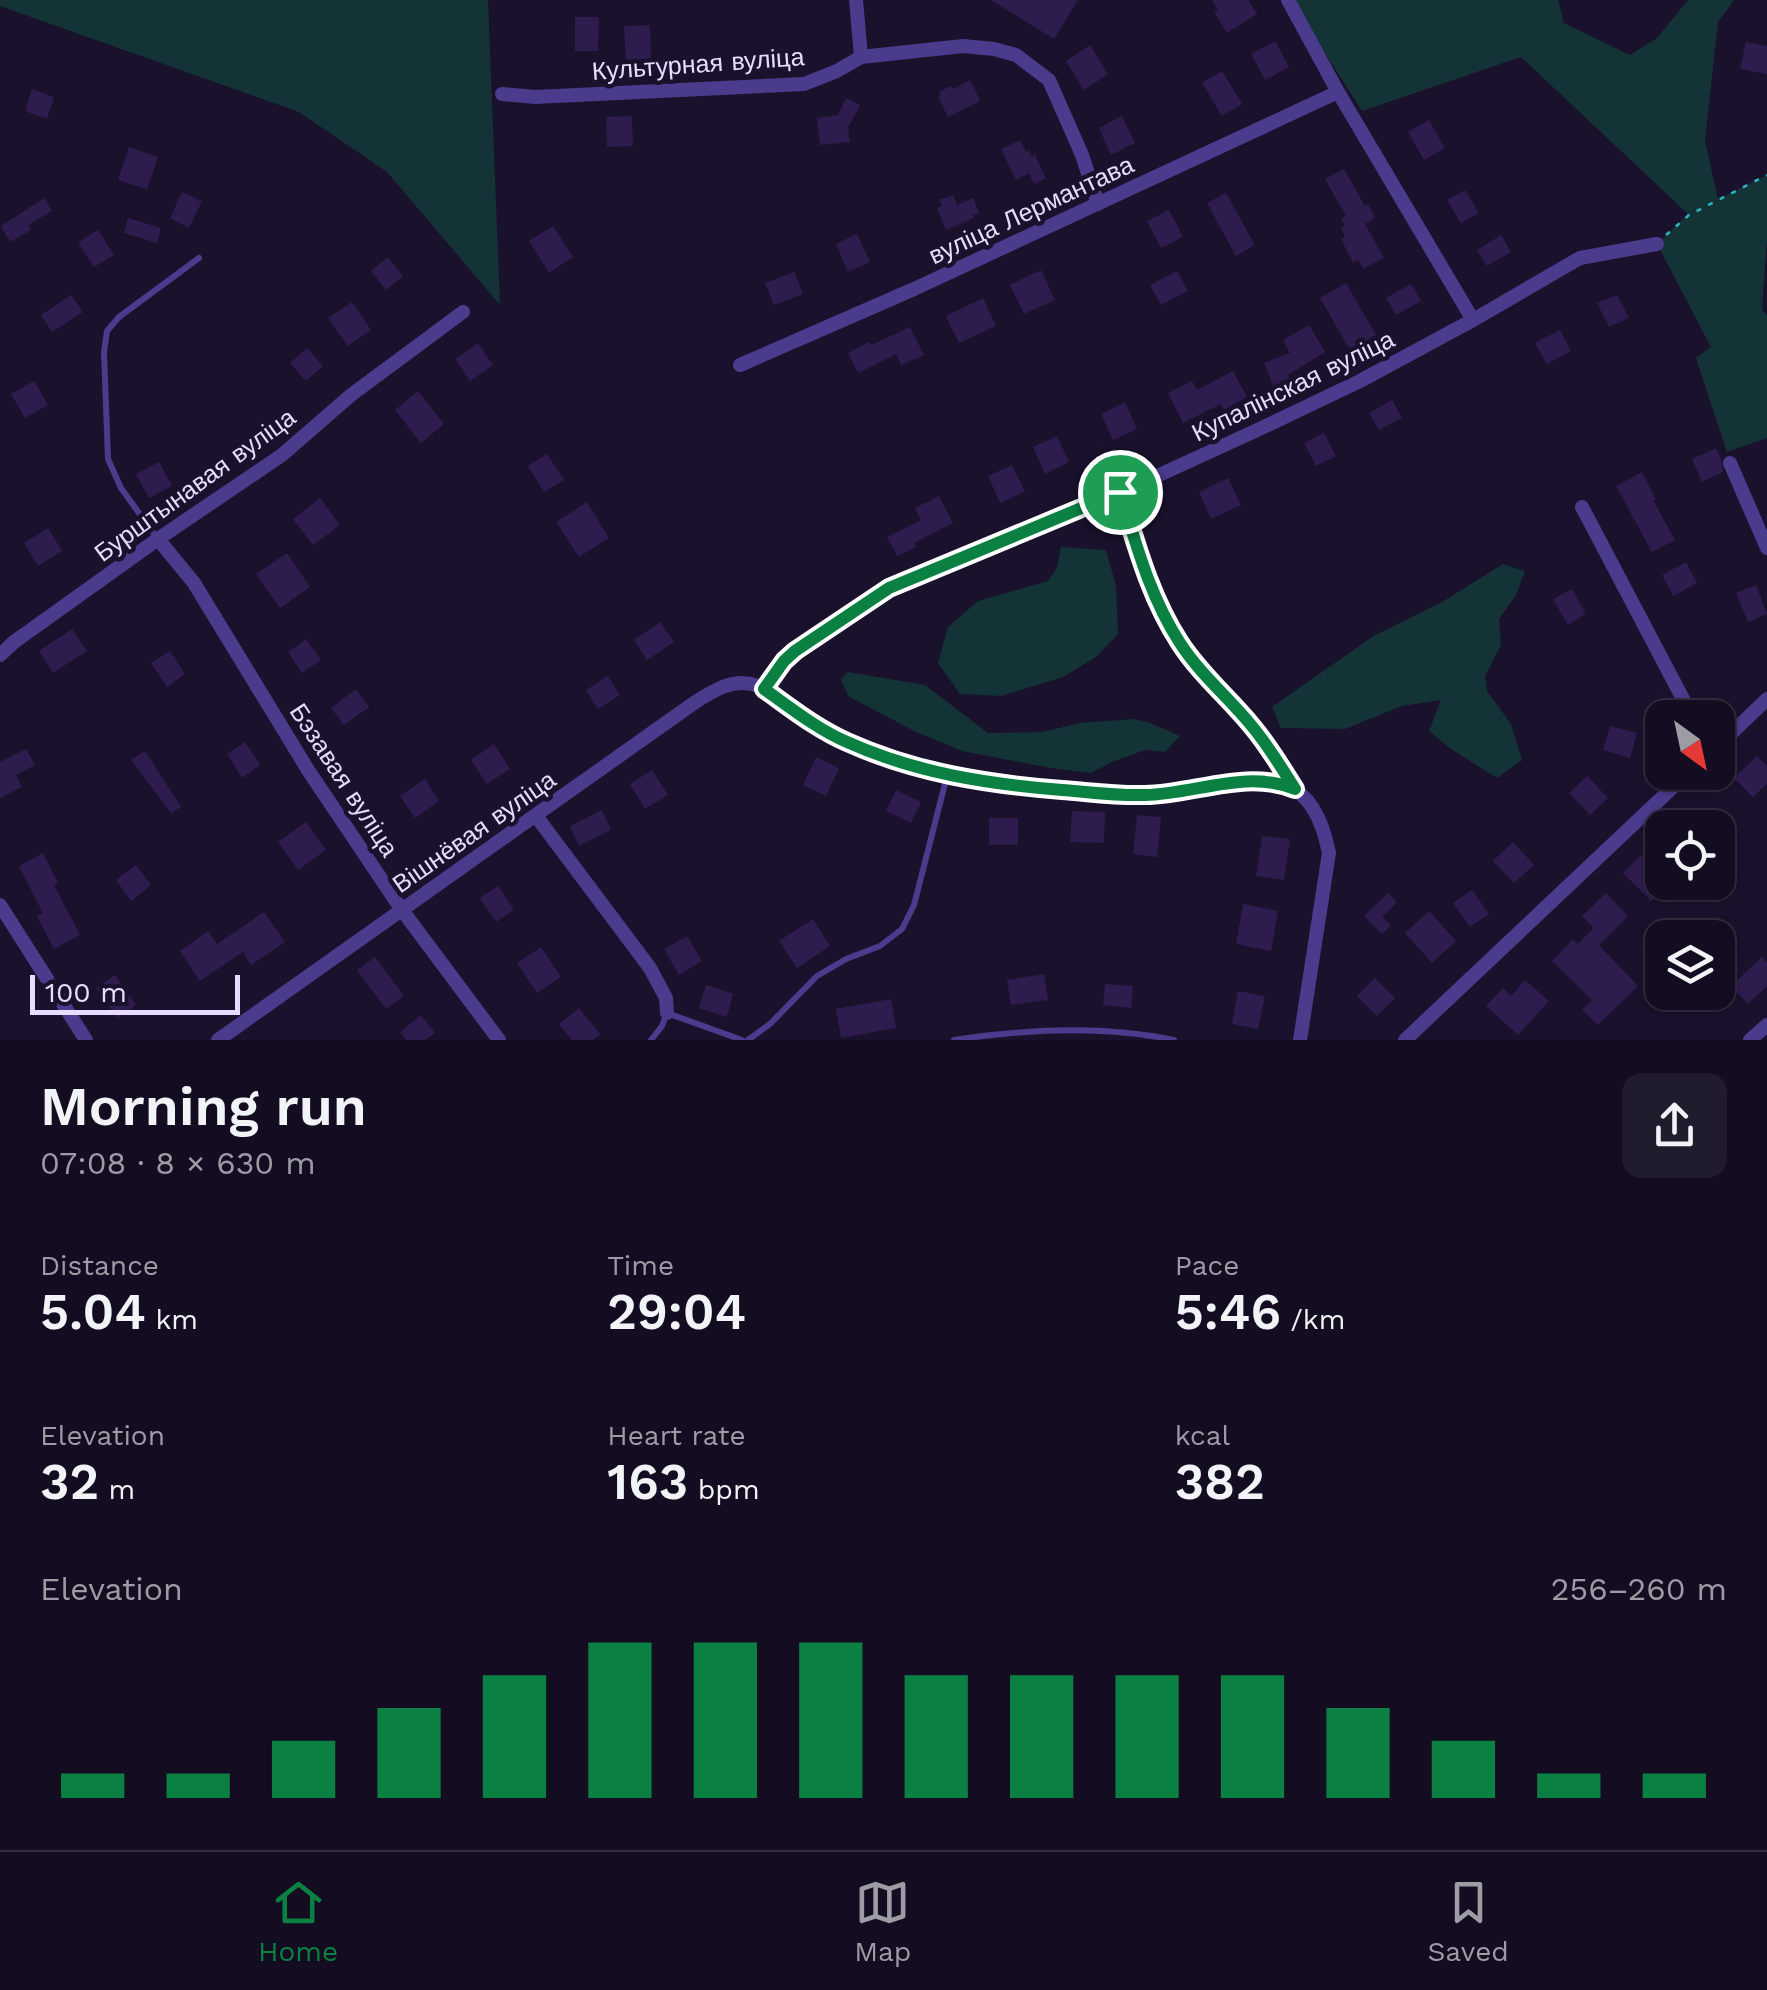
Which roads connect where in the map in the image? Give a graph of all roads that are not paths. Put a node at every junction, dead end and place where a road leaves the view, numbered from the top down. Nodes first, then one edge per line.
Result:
1 (856, 0) edge
2 (1288, 0) edge
3 (861, 57) junction
4 (1338, 92) junction
5 (502, 94) dead end
6 (1098, 204) junction
7 (1657, 244) road end
8 (199, 258) dead end
9 (463, 312) dead end
10 (1473, 320) junction
11 (740, 365) dead end
12 (1730, 462) dead end
13 (1582, 508) dead end
14 (158, 539) junction
15 (1767, 548) edge
16 (889, 588) joint
17 (0, 655) edge
18 (764, 689) junction
19 (1767, 699) edge
20 (1683, 700) edge
21 (1735, 730) edge
22 (947, 775) junction
23 (1670, 790) edge
24 (536, 816) junction
25 (0, 905) edge
26 (402, 910) junction
27 (667, 1013) junction
28 (1767, 1025) edge
29 (86, 1040) edge
30 (218, 1040) edge
31 (499, 1040) edge
32 (652, 1040) edge
33 (745, 1040) edge
34 (954, 1040) edge
35 (1174, 1040) edge
36 (1300, 1040) edge
37 (1405, 1040) edge
38 (1750, 1040) edge

1 - 3 street
2 - 4 street
3 - 5 street, Культурная вуліца
3 - 6 street, Культурная вуліца
4 - 6 street, вуліца Лермантава
4 - 10 street
6 - 11 street, вуліца Лермантава
7 - 10 street, Купалінская вуліца
8 - 14 lane
9 - 14 street, Бурштынавая вуліца
10 - 16 street, Купалінская вуліца
12 - 15 street
13 - 20 street
14 - 17 street, Бурштынавая вуліца
14 - 26 street, Бэзавая вуліца
16 - 18 lane
18 - 22 street
18 - 24 street, Вішнёвая вуліца
19 - 21 street
22 - 33 lane
22 - 36 street
23 - 37 street
24 - 26 street, Вішнёвая вуліца
24 - 27 street
25 - 29 street
26 - 30 street, Вішнёвая вуліца
26 - 31 street, Бэзавая вуліца
27 - 32 lane
27 - 33 lane
28 - 38 street
34 - 35 lane

